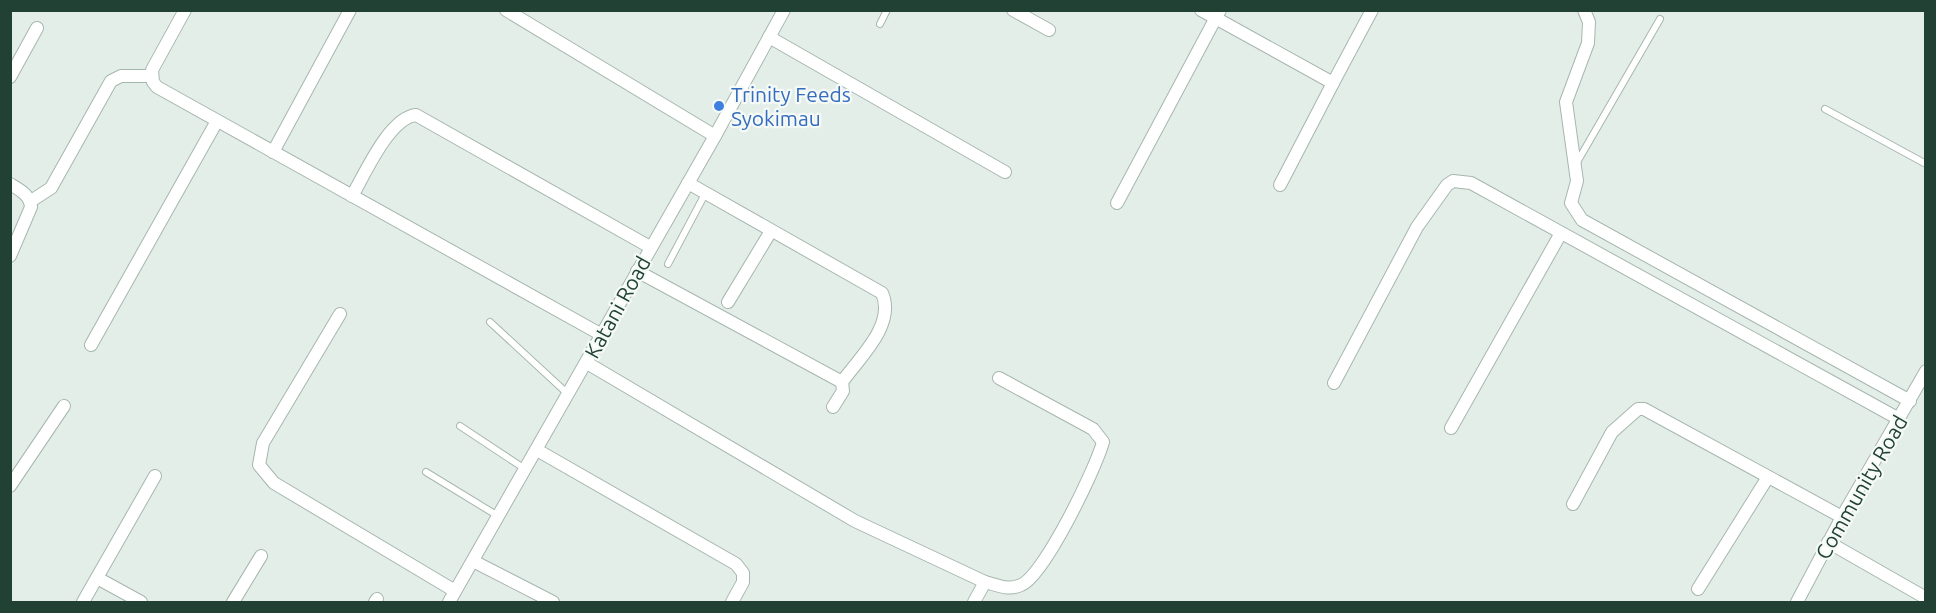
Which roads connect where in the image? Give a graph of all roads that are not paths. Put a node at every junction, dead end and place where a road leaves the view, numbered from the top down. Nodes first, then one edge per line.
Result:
1 (185, 10) edge
2 (350, 10) edge
3 (506, 10) edge
4 (784, 10) edge
5 (887, 10) edge
6 (1013, 10) edge
7 (1201, 10) edge
8 (1372, 10) edge
9 (1584, 10) edge
10 (1217, 15) edge
11 (1660, 19) dead end
12 (880, 24) dead end
13 (38, 28) dead end
14 (1049, 30) dead end
15 (769, 37) junction
16 (152, 76) junction
17 (10, 77) edge
18 (1333, 83) junction
19 (1826, 109) dead end
20 (217, 121) junction
21 (715, 136) junction
22 (273, 152) junction
23 (1926, 164) edge
24 (1575, 167) junction
25 (1005, 171) dead end
26 (688, 183) junction
27 (10, 184) edge
28 (1280, 185) dead end
29 (706, 193) junction
30 (352, 196) junction
31 (31, 201) junction
32 (1117, 203) dead end
33 (771, 231) junction
34 (1561, 232) junction
35 (650, 247) junction
36 (10, 256) edge
37 (668, 264) dead end
38 (637, 271) junction
39 (728, 303) dead end
40 (340, 314) dead end
41 (490, 322) dead end
42 (602, 335) junction
43 (91, 345) dead end
44 (587, 363) junction
45 (1926, 371) edge
46 (999, 378) dead end
47 (842, 382) junction
48 (1334, 383) dead end
49 (568, 395) junction
50 (1910, 401) junction
51 (64, 406) dead end
52 (832, 407) dead end
53 (1899, 419) junction
54 (460, 426) dead end
55 (1451, 428) dead end
56 (537, 450) junction
57 (525, 470) junction
58 (426, 472) dead end
59 (155, 476) dead end
60 (1768, 477) junction
61 (10, 486) edge
62 (1573, 504) dead end
63 (498, 516) junction
64 (1842, 517) junction
65 (1828, 542) junction
66 (261, 556) dead end
67 (473, 561) junction
68 (99, 579) junction
69 (985, 582) junction
70 (1698, 589) dead end
71 (452, 597) edge
72 (1926, 598) edge
73 (83, 603) edge
74 (141, 603) edge
75 (233, 603) edge
76 (552, 603) edge
77 (732, 603) edge
78 (974, 603) edge
79 (1797, 603) edge

1 - 16 street
2 - 22 street
3 - 21 street
4 - 15 street, Katani Road
5 - 12 lane
6 - 14 street
7 - 10 street
8 - 18 street
9 - 24 street
10 - 18 street
10 - 32 street
11 - 24 lane
13 - 17 street
15 - 21 street, Katani Road
15 - 25 street
16 - 20 street
16 - 31 street
18 - 28 street
19 - 23 lane
20 - 22 street
20 - 43 street
21 - 26 street, Katani Road
22 - 30 street
24 - 50 street
26 - 29 street
26 - 35 street, Katani Road
27 - 31 street
29 - 33 street
29 - 37 lane
30 - 35 street
30 - 42 street
31 - 36 street
33 - 39 street
33 - 47 street
34 - 48 street
34 - 53 street
34 - 55 street
35 - 38 street, Katani Road
38 - 42 street, Katani Road
38 - 47 street
40 - 71 street
41 - 49 lane
42 - 44 street, Katani Road
44 - 49 street, Katani Road
44 - 69 street
45 - 50 street, Community Road
46 - 69 street
47 - 52 street
49 - 56 street, Katani Road
50 - 53 street, Community Road
51 - 61 street
53 - 64 street, Community Road
54 - 57 lane
56 - 57 street, Katani Road
56 - 77 street
57 - 63 street, Katani Road
58 - 63 lane
59 - 68 street
60 - 62 street
60 - 64 street
60 - 70 street
63 - 67 street, Katani Road
64 - 65 street, Community Road
65 - 72 street
65 - 79 street, Community Road
66 - 75 street
67 - 71 street, Katani Road
67 - 76 street
68 - 73 street
68 - 74 street
69 - 78 street

